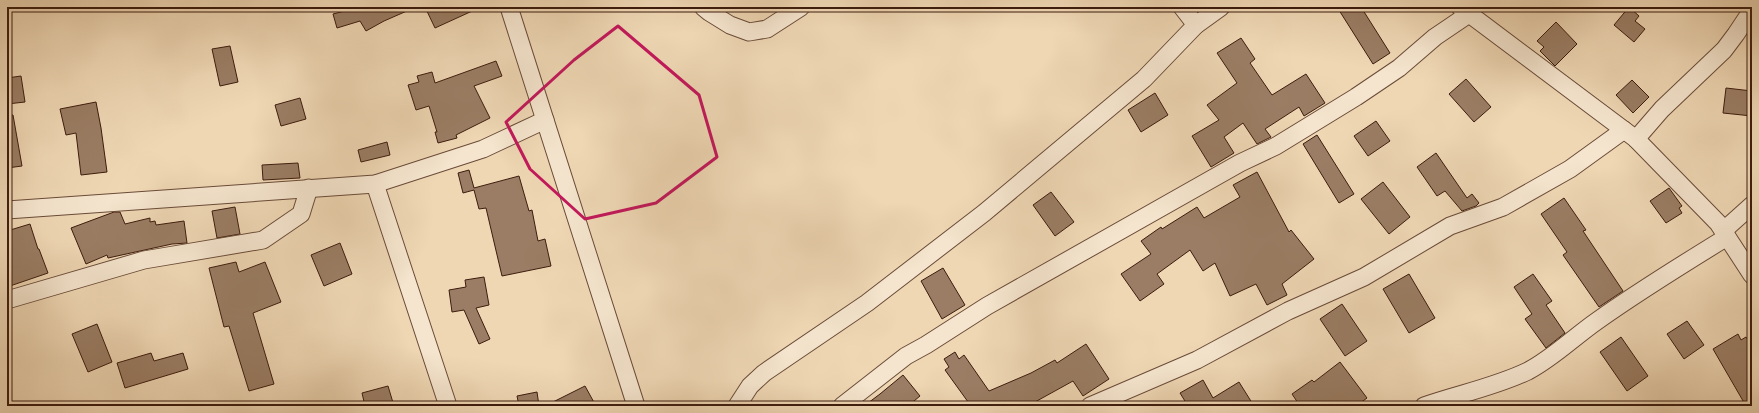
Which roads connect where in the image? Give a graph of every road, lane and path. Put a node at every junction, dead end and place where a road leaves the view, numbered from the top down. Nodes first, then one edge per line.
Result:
1 (509, 7) edge
2 (704, 7) edge
3 (801, 7) edge
4 (1182, 7) edge
5 (1221, 7) edge
6 (1464, 10) edge
7 (1752, 10) edge
8 (1196, 25) junction
9 (545, 120) junction
10 (1630, 135) junction
11 (375, 184) junction
12 (309, 188) junction
13 (1752, 206) edge
14 (7, 210) edge
15 (1725, 234) junction
16 (1752, 276) edge
17 (7, 300) edge
18 (1465, 393) junction
19 (448, 406) edge
20 (636, 406) edge
21 (737, 406) edge
22 (842, 406) edge
23 (1090, 406) edge
24 (1424, 406) edge
25 (1453, 406) edge

1 - 9 street
2 - 3 street
4 - 8 street
5 - 8 street
6 - 10 street
6 - 22 street
7 - 10 street
8 - 21 street
9 - 11 street
9 - 20 street
10 - 15 street
10 - 23 street
11 - 12 street
11 - 19 street
12 - 14 street
12 - 17 street
13 - 15 street
15 - 16 street
15 - 18 street
18 - 24 street
18 - 25 street

